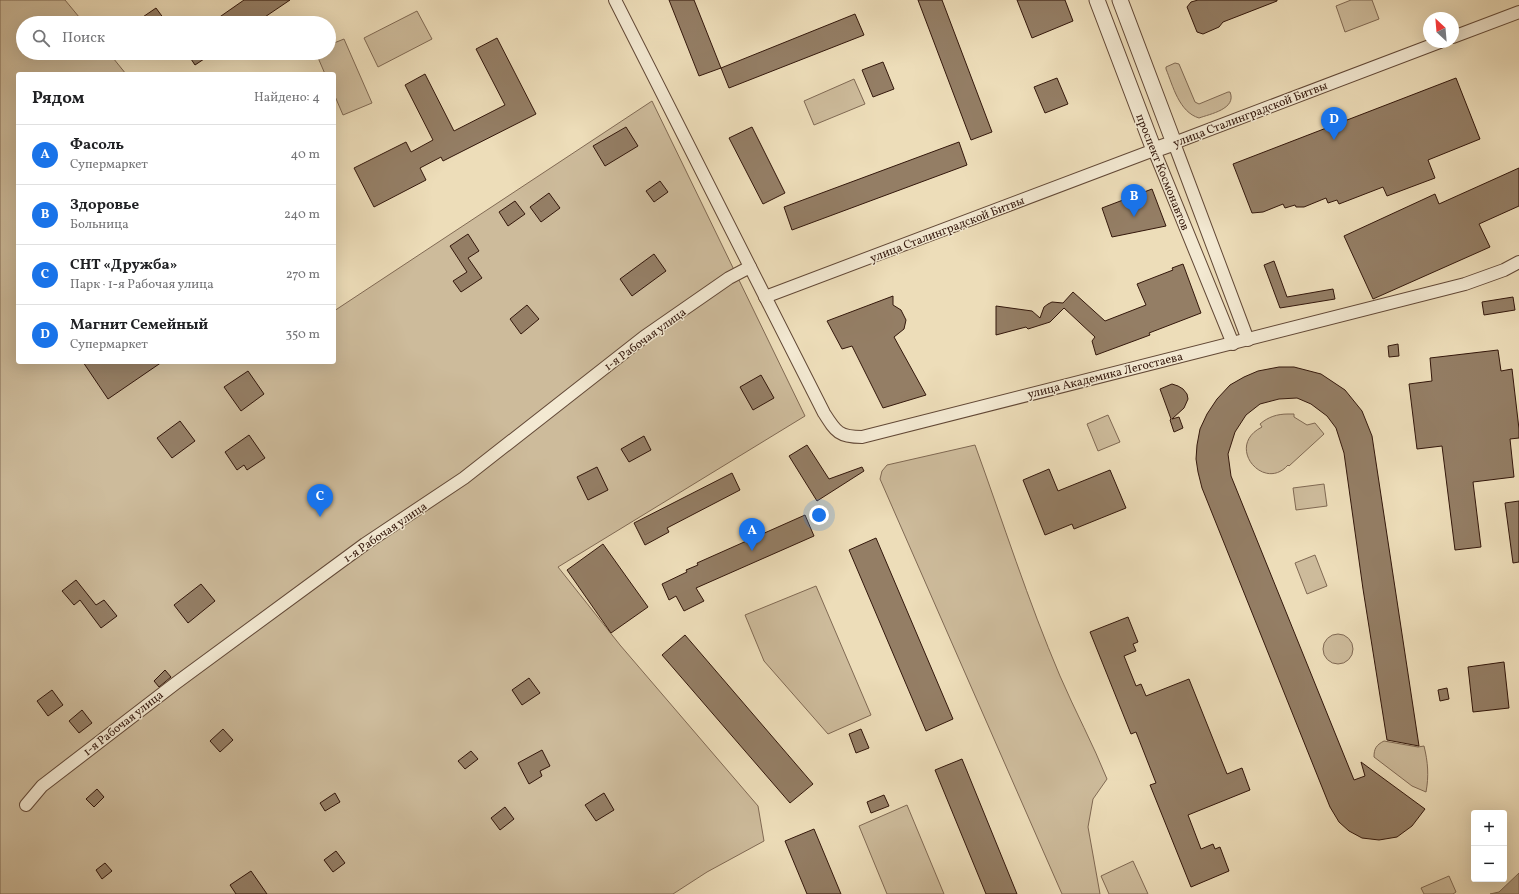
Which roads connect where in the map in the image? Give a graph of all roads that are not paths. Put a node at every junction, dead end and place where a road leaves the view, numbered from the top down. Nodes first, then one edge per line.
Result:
1 (615, 0) edge
2 (1097, 0) edge
3 (1120, 0) edge
4 (1519, 12) edge
5 (1459, 35) edge
6 (1424, 48) edge
7 (1174, 143) junction
8 (1154, 150) junction
9 (1519, 262) edge
10 (750, 267) junction
11 (765, 297) junction
12 (1248, 340) junction
13 (1233, 344) junction
14 (26, 805) dead end

1 - 10 street
2 - 8 street, проспект Космонавтов
3 - 7 street, проспект Космонавтов
4 - 5 street
6 - 7 street, улица Сталинградской Битвы
7 - 8 street, улица Сталинградской Битвы
7 - 12 street, проспект Космонавтов
8 - 11 street, улица Сталинградской Битвы
8 - 13 street, проспект Космонавтов
9 - 12 street, улица Академика Легостаева
10 - 11 street
10 - 14 street, 1-я Рабочая улица
11 - 13 street, улица Академика Легостаева
12 - 13 street, улица Академика Легостаева

